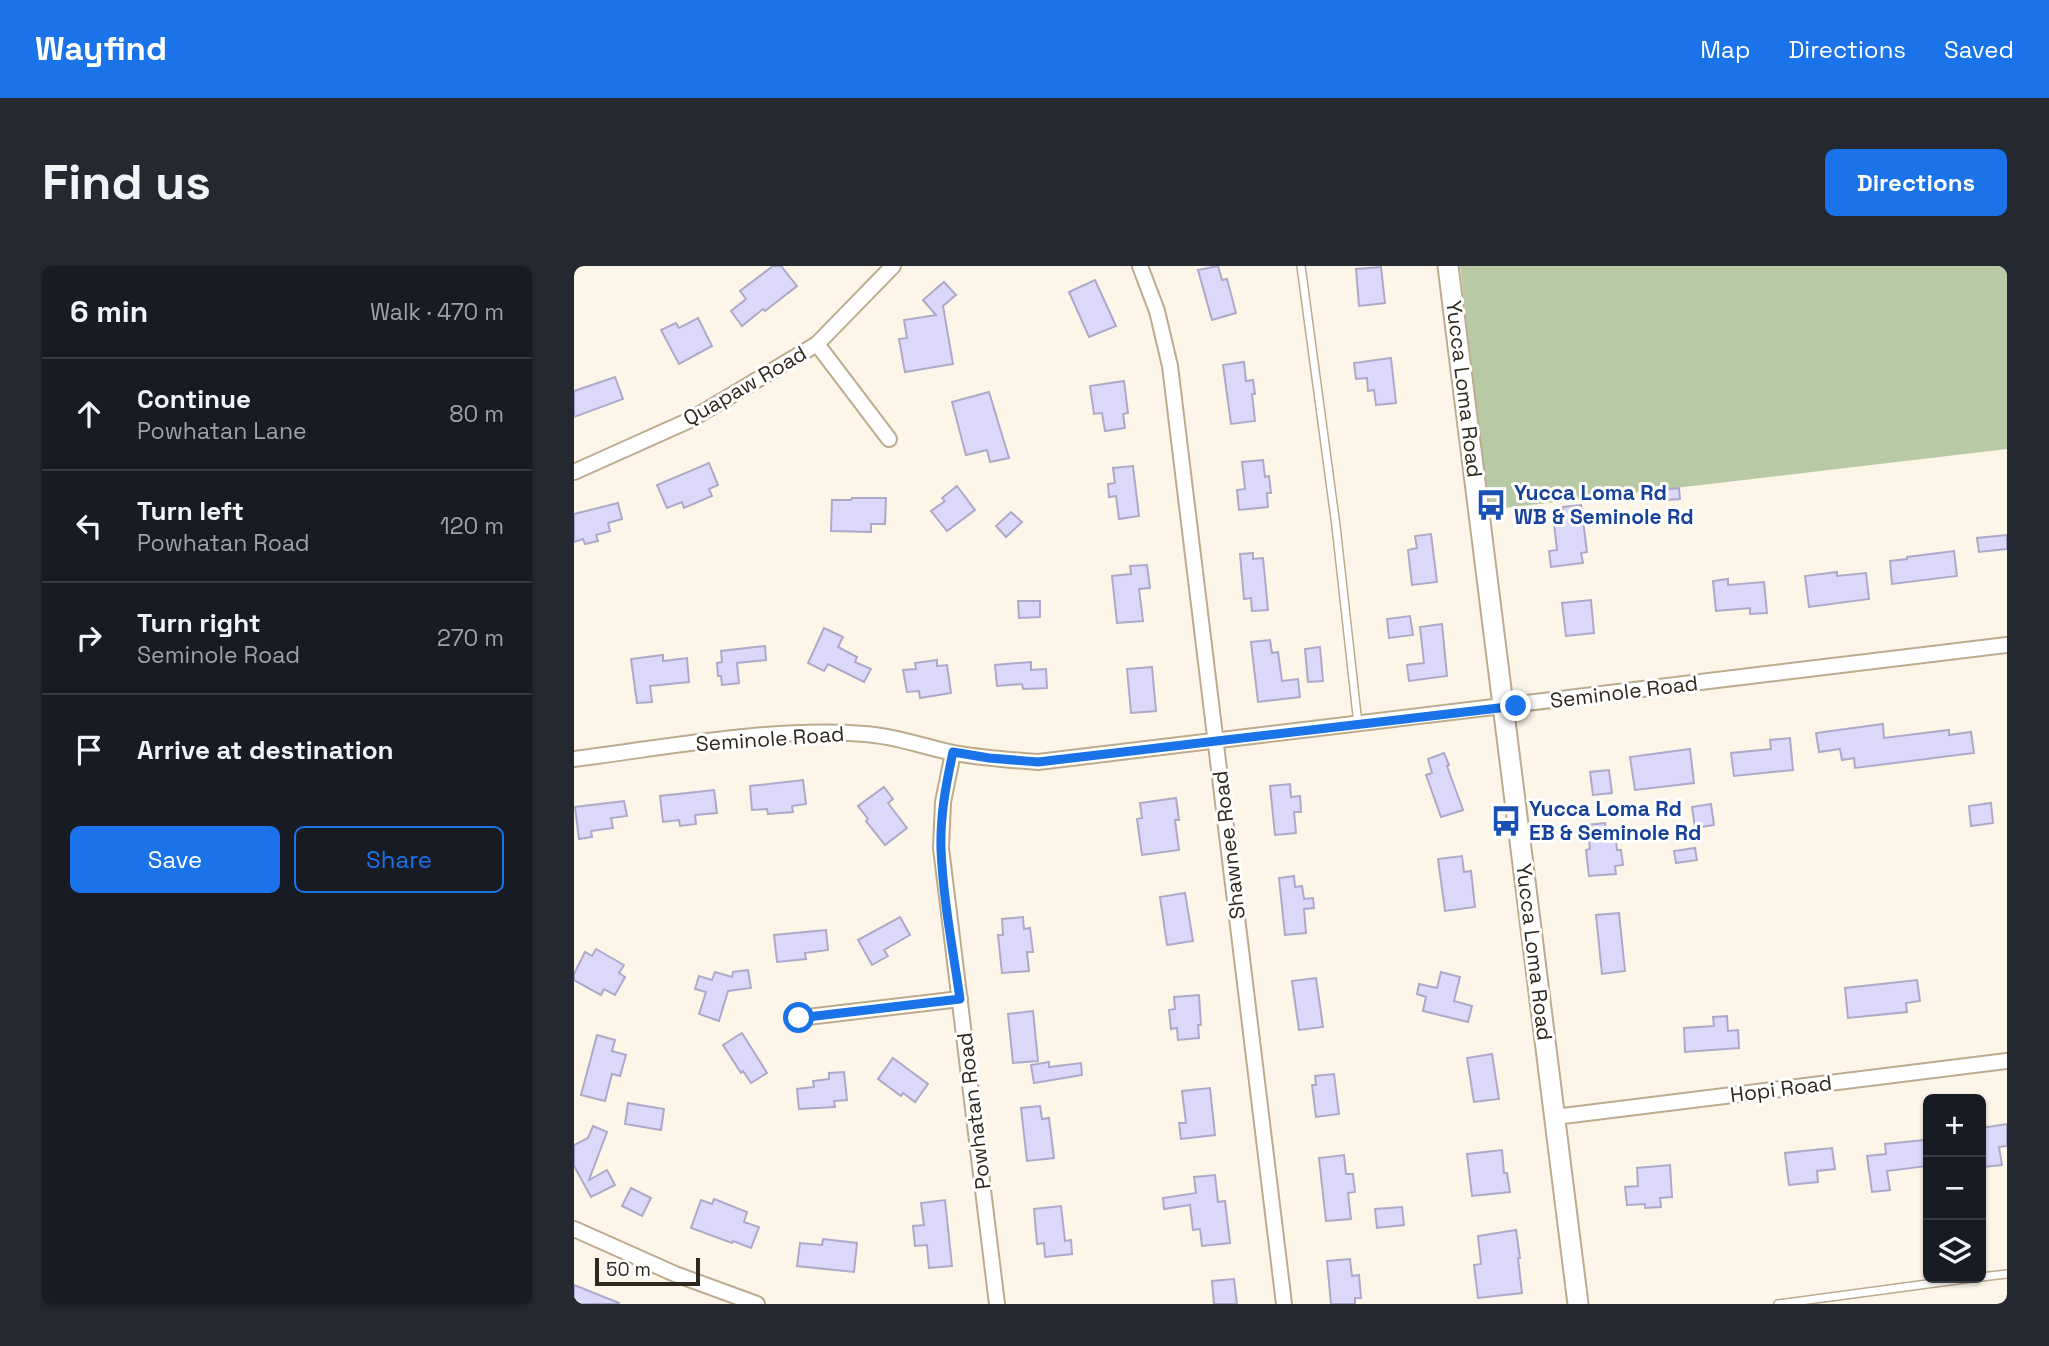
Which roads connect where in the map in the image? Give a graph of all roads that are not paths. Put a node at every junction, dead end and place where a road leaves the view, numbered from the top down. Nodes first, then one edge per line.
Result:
1 (893, 266) edge
2 (1140, 266) edge
3 (1301, 266) edge
4 (1448, 266) edge
5 (817, 344) junction
6 (889, 439) dead end
7 (574, 472) edge
8 (2007, 645) edge
9 (1504, 707) junction
10 (1358, 724) junction
11 (1217, 742) junction
12 (953, 752) junction
13 (574, 759) edge
14 (960, 999) junction
15 (799, 1018) dead end
16 (2007, 1061) edge
17 (1555, 1117) junction
18 (574, 1229) edge
19 (2007, 1274) edge
20 (1986, 1276) edge
21 (1935, 1283) edge
22 (757, 1304) edge
23 (997, 1304) edge
24 (1284, 1304) edge
25 (1578, 1304) edge
26 (1778, 1304) edge

1 - 5 street, Quapaw Road
2 - 11 street, Shawnee Road
3 - 10 lane
4 - 9 main road, Yucca Loma Road
5 - 6 street
5 - 7 street, Quapaw Road
8 - 9 street, Seminole Road
9 - 10 street, Seminole Road
9 - 17 main road, Yucca Loma Road
10 - 11 street, Seminole Road
11 - 12 street, Seminole Road
11 - 24 street, Shawnee Road
12 - 13 street, Seminole Road
12 - 14 street, Powhatan Road
14 - 15 street
14 - 23 street, Powhatan Road
16 - 17 street, Hopi Road
17 - 25 main road, Yucca Loma Road
18 - 22 street
19 - 20 lane
21 - 26 lane

